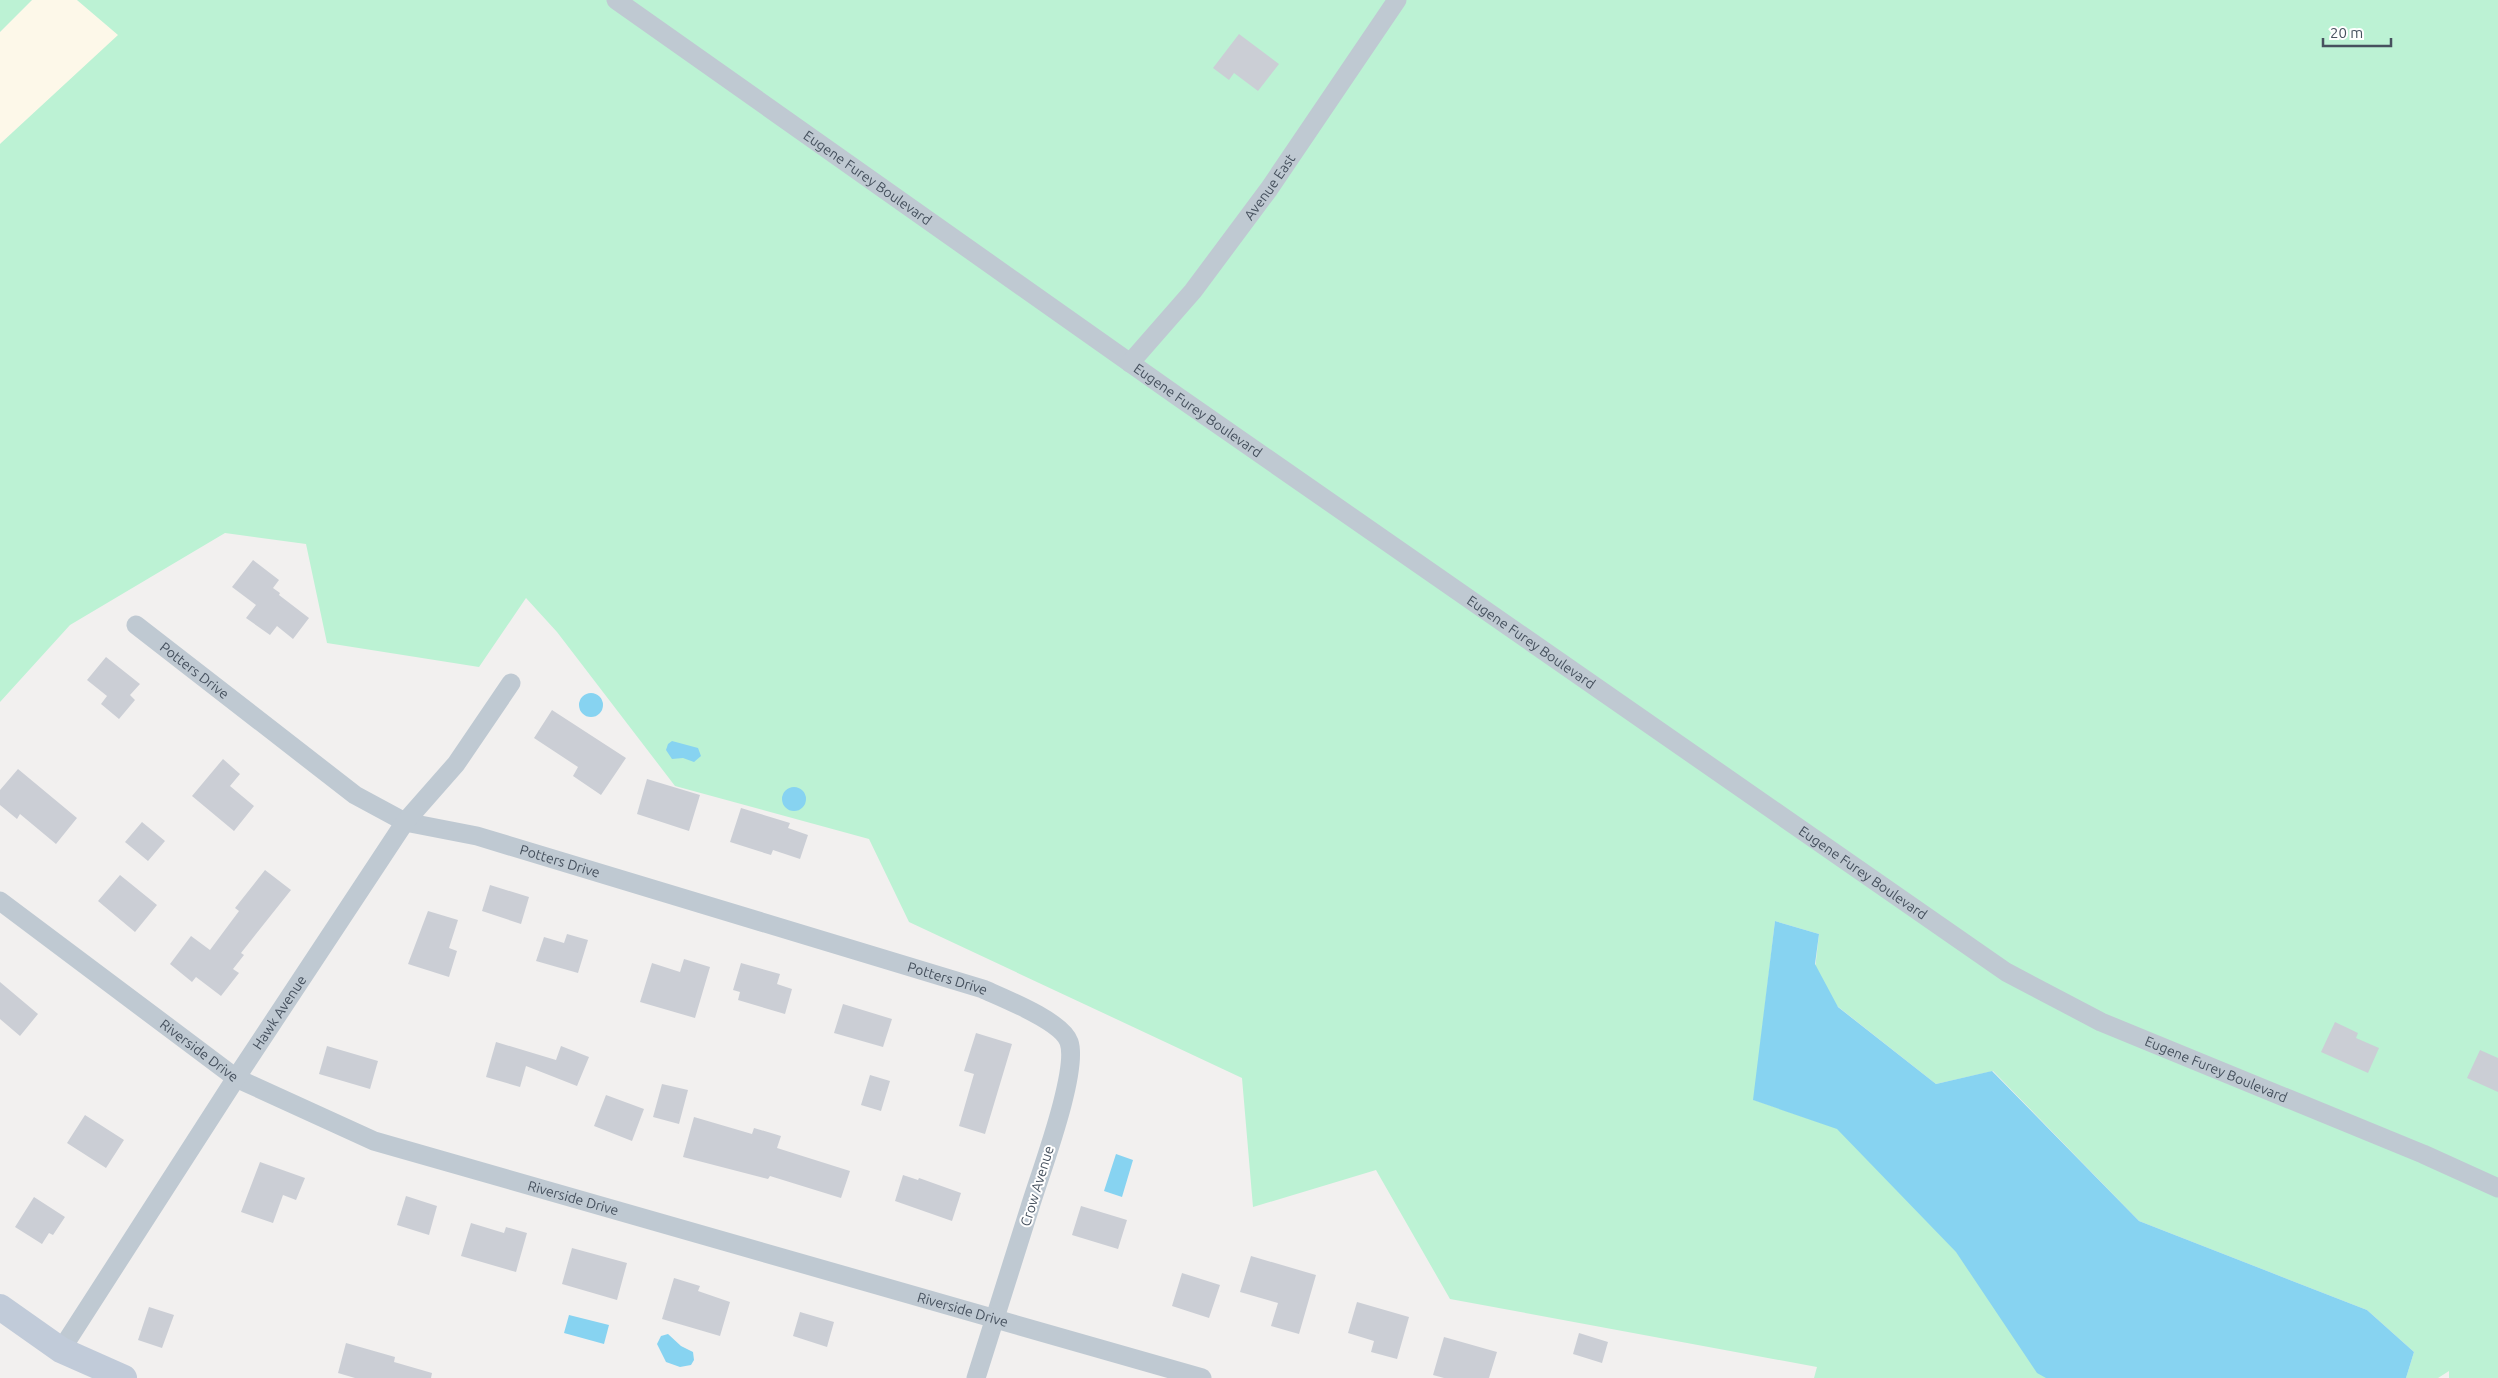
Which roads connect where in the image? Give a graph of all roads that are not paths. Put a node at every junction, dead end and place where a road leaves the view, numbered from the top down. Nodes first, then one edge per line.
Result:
1 (616, 0) edge
2 (1397, 0) edge
3 (1130, 363) junction
4 (136, 626) dead end
5 (511, 683) dead end
6 (405, 822) junction
7 (0, 901) edge
8 (1029, 1010) joint
9 (236, 1078) junction
10 (2498, 1188) edge
11 (0, 1306) edge
12 (995, 1319) junction
13 (61, 1350) junction
14 (124, 1378) edge
15 (976, 1378) edge
16 (1202, 1378) edge

1 - 3 street, Eugene Furey Boulevard
2 - 3 street, Avenue East
3 - 10 street, Eugene Furey Boulevard
4 - 6 street, Potters Drive
5 - 6 street, Hawk Avenue
6 - 8 street, Potters Drive
6 - 9 street, Hawk Avenue
7 - 9 street, Riverside Drive
8 - 12 street, Crow Avenue
9 - 12 street, Riverside Drive
9 - 13 street, Hawk Avenue
11 - 13 street
12 - 15 street, Crow Avenue
12 - 16 street, Riverside Drive
13 - 14 street

